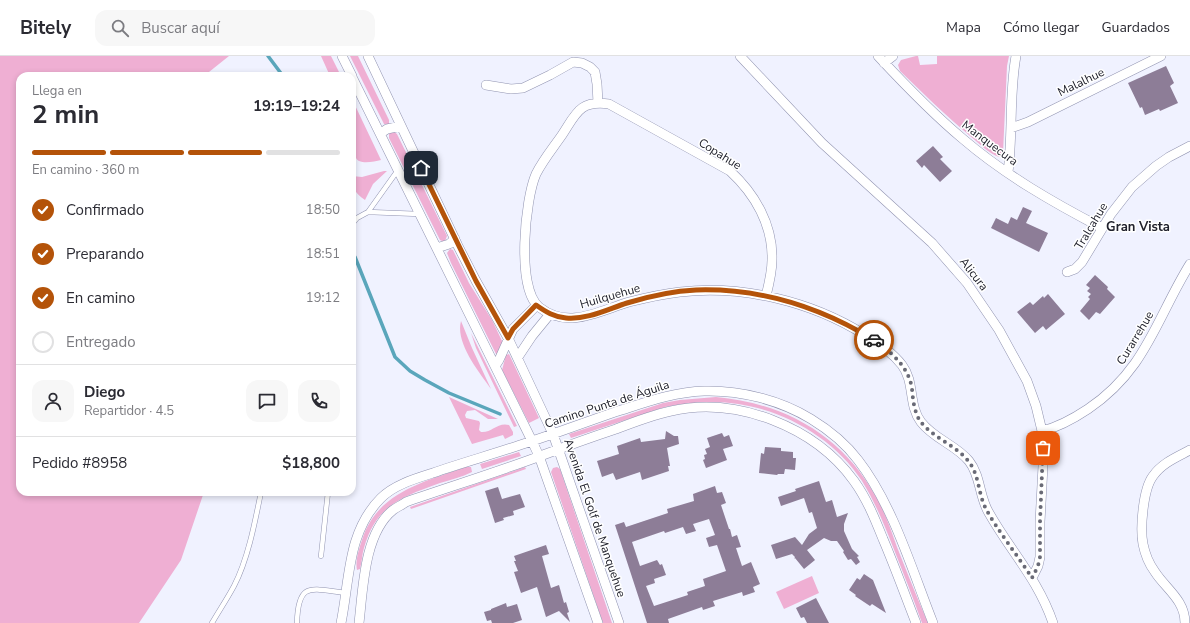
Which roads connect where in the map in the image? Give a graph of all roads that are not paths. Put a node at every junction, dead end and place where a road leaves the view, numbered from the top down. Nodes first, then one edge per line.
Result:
1 (342, 56) edge
2 (368, 56) edge
3 (740, 56) edge
4 (893, 56) edge
5 (1016, 56) edge
6 (1161, 56) edge
7 (881, 59) edge
8 (350, 72) edge
9 (356, 84) edge
10 (486, 85) dead end
11 (598, 103) junction
12 (401, 126) junction
13 (1011, 128) junction
14 (381, 133) junction
15 (1190, 146) edge
16 (398, 169) junction
17 (1008, 172) junction
18 (368, 212) junction
19 (421, 214) junction
20 (356, 217) edge
21 (1102, 228) junction
22 (455, 240) junction
23 (437, 248) junction
24 (1190, 264) edge
25 (1067, 272) dead end
26 (766, 296) junction
27 (536, 305) junction
28 (550, 314) junction
29 (508, 338) junction
30 (518, 357) junction
31 (495, 366) junction
32 (1042, 431) junction
33 (553, 434) junction
34 (532, 441) junction
35 (558, 449) junction
36 (1190, 450) edge
37 (539, 456) junction
38 (260, 496) edge
39 (328, 496) edge
40 (321, 556) dead end
41 (1032, 578) junction
42 (346, 593) junction
43 (212, 623) edge
44 (297, 623) edge
45 (341, 623) edge
46 (359, 623) edge
47 (598, 623) edge
48 (619, 623) edge
49 (916, 623) edge
50 (933, 623) edge
51 (1053, 623) edge
52 (1185, 623) edge

1 - 8 street
2 - 12 street, Avenida El Golf de Manquehue
3 - 32 street, Alicura
4 - 7 street
5 - 13 street
6 - 13 street, Malalhue
7 - 17 street, Manquecura
9 - 14 street
10 - 11 street
11 - 26 street, Copahue
11 - 27 street
12 - 14 street
12 - 22 street, Avenida El Golf de Manquehue
13 - 17 street
14 - 16 street
15 - 21 street, Tralcahue
16 - 18 lane
16 - 19 street
17 - 21 street, Manquecura
18 - 19 lane
18 - 20 lane
19 - 23 street
21 - 25 street, Tralcahue
22 - 23 street
22 - 29 street, Avenida El Golf de Manquehue
23 - 31 street
24 - 32 street, Curarrehue
26 - 28 street, Huilquehue
26 - 41 street, Huilquehue
27 - 28 street, Huilquehue
27 - 29 street
28 - 30 street
29 - 30 street, Avenida El Golf de Manquehue
29 - 31 street
30 - 33 street, Avenida El Golf de Manquehue
31 - 34 street
32 - 41 street, Alicura
33 - 34 street, Camino Punta de Águila
33 - 35 street, Avenida El Golf de Manquehue
33 - 50 street, Camino Punta de Águila
34 - 37 street
34 - 42 street, Camino Punta de Águila
35 - 37 street
35 - 48 street, Avenida El Golf de Manquehue
35 - 49 street
36 - 52 street
37 - 46 street
37 - 47 street
38 - 43 lane
39 - 40 lane
41 - 51 street, Huilquehue
42 - 44 lane
42 - 45 street, Camino Punta de Águila

